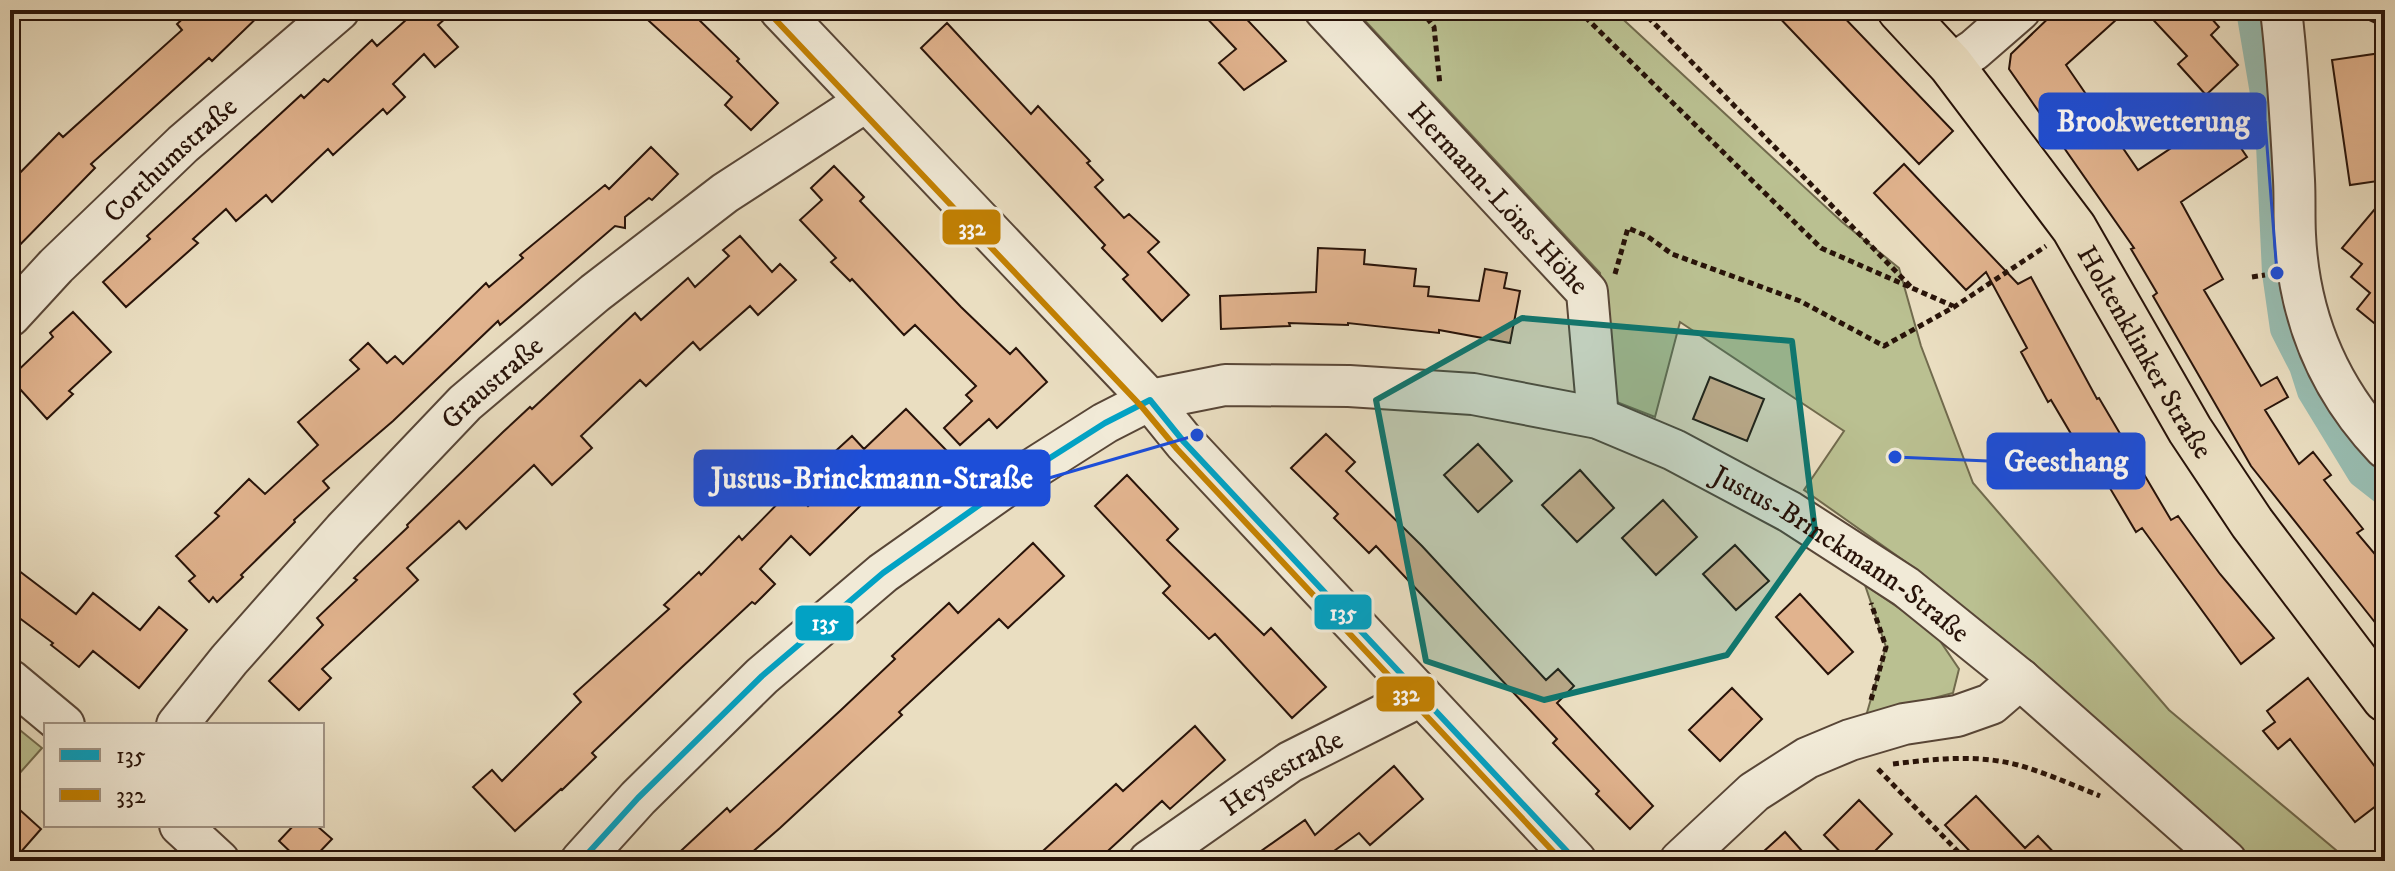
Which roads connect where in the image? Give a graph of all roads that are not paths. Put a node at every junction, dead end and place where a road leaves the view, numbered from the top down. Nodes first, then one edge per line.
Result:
1 (339, 10) edge
2 (780, 10) edge
3 (1325, 10) edge
4 (1900, 10) edge
5 (2020, 10) edge
6 (2281, 10) edge
7 (1951, 65) junction
8 (865, 102) junction
9 (10, 316) edge
10 (1150, 400) junction
11 (1598, 418) junction
12 (2385, 448) edge
13 (2020, 679) junction
14 (10, 680) edge
15 (1421, 696) junction
16 (2385, 699) edge
17 (62, 723) edge
18 (179, 723) edge
19 (182, 827) edge
20 (219, 861) edge
21 (581, 861) edge
22 (1149, 861) edge
23 (1576, 861) edge
24 (1680, 861) edge
25 (2226, 861) edge

1 - 9 street, Corthumstraße
2 - 8 street
3 - 11 street, Hermann-Löns-Höhe
4 - 7 main road, Holtenklinker Straße
5 - 7 street
6 - 12 street
7 - 16 main road, Holtenklinker Straße
8 - 10 street
8 - 18 street, Graustraße
10 - 11 street, Justus-Brinckmann-Straße
10 - 15 street
10 - 21 street, Justus-Brinckmann-Straße
11 - 13 street, Justus-Brinckmann-Straße
13 - 24 street
13 - 25 street, Justus-Brinckmann-Straße
14 - 17 street
15 - 22 street, Heysestraße
15 - 23 street
19 - 20 street

